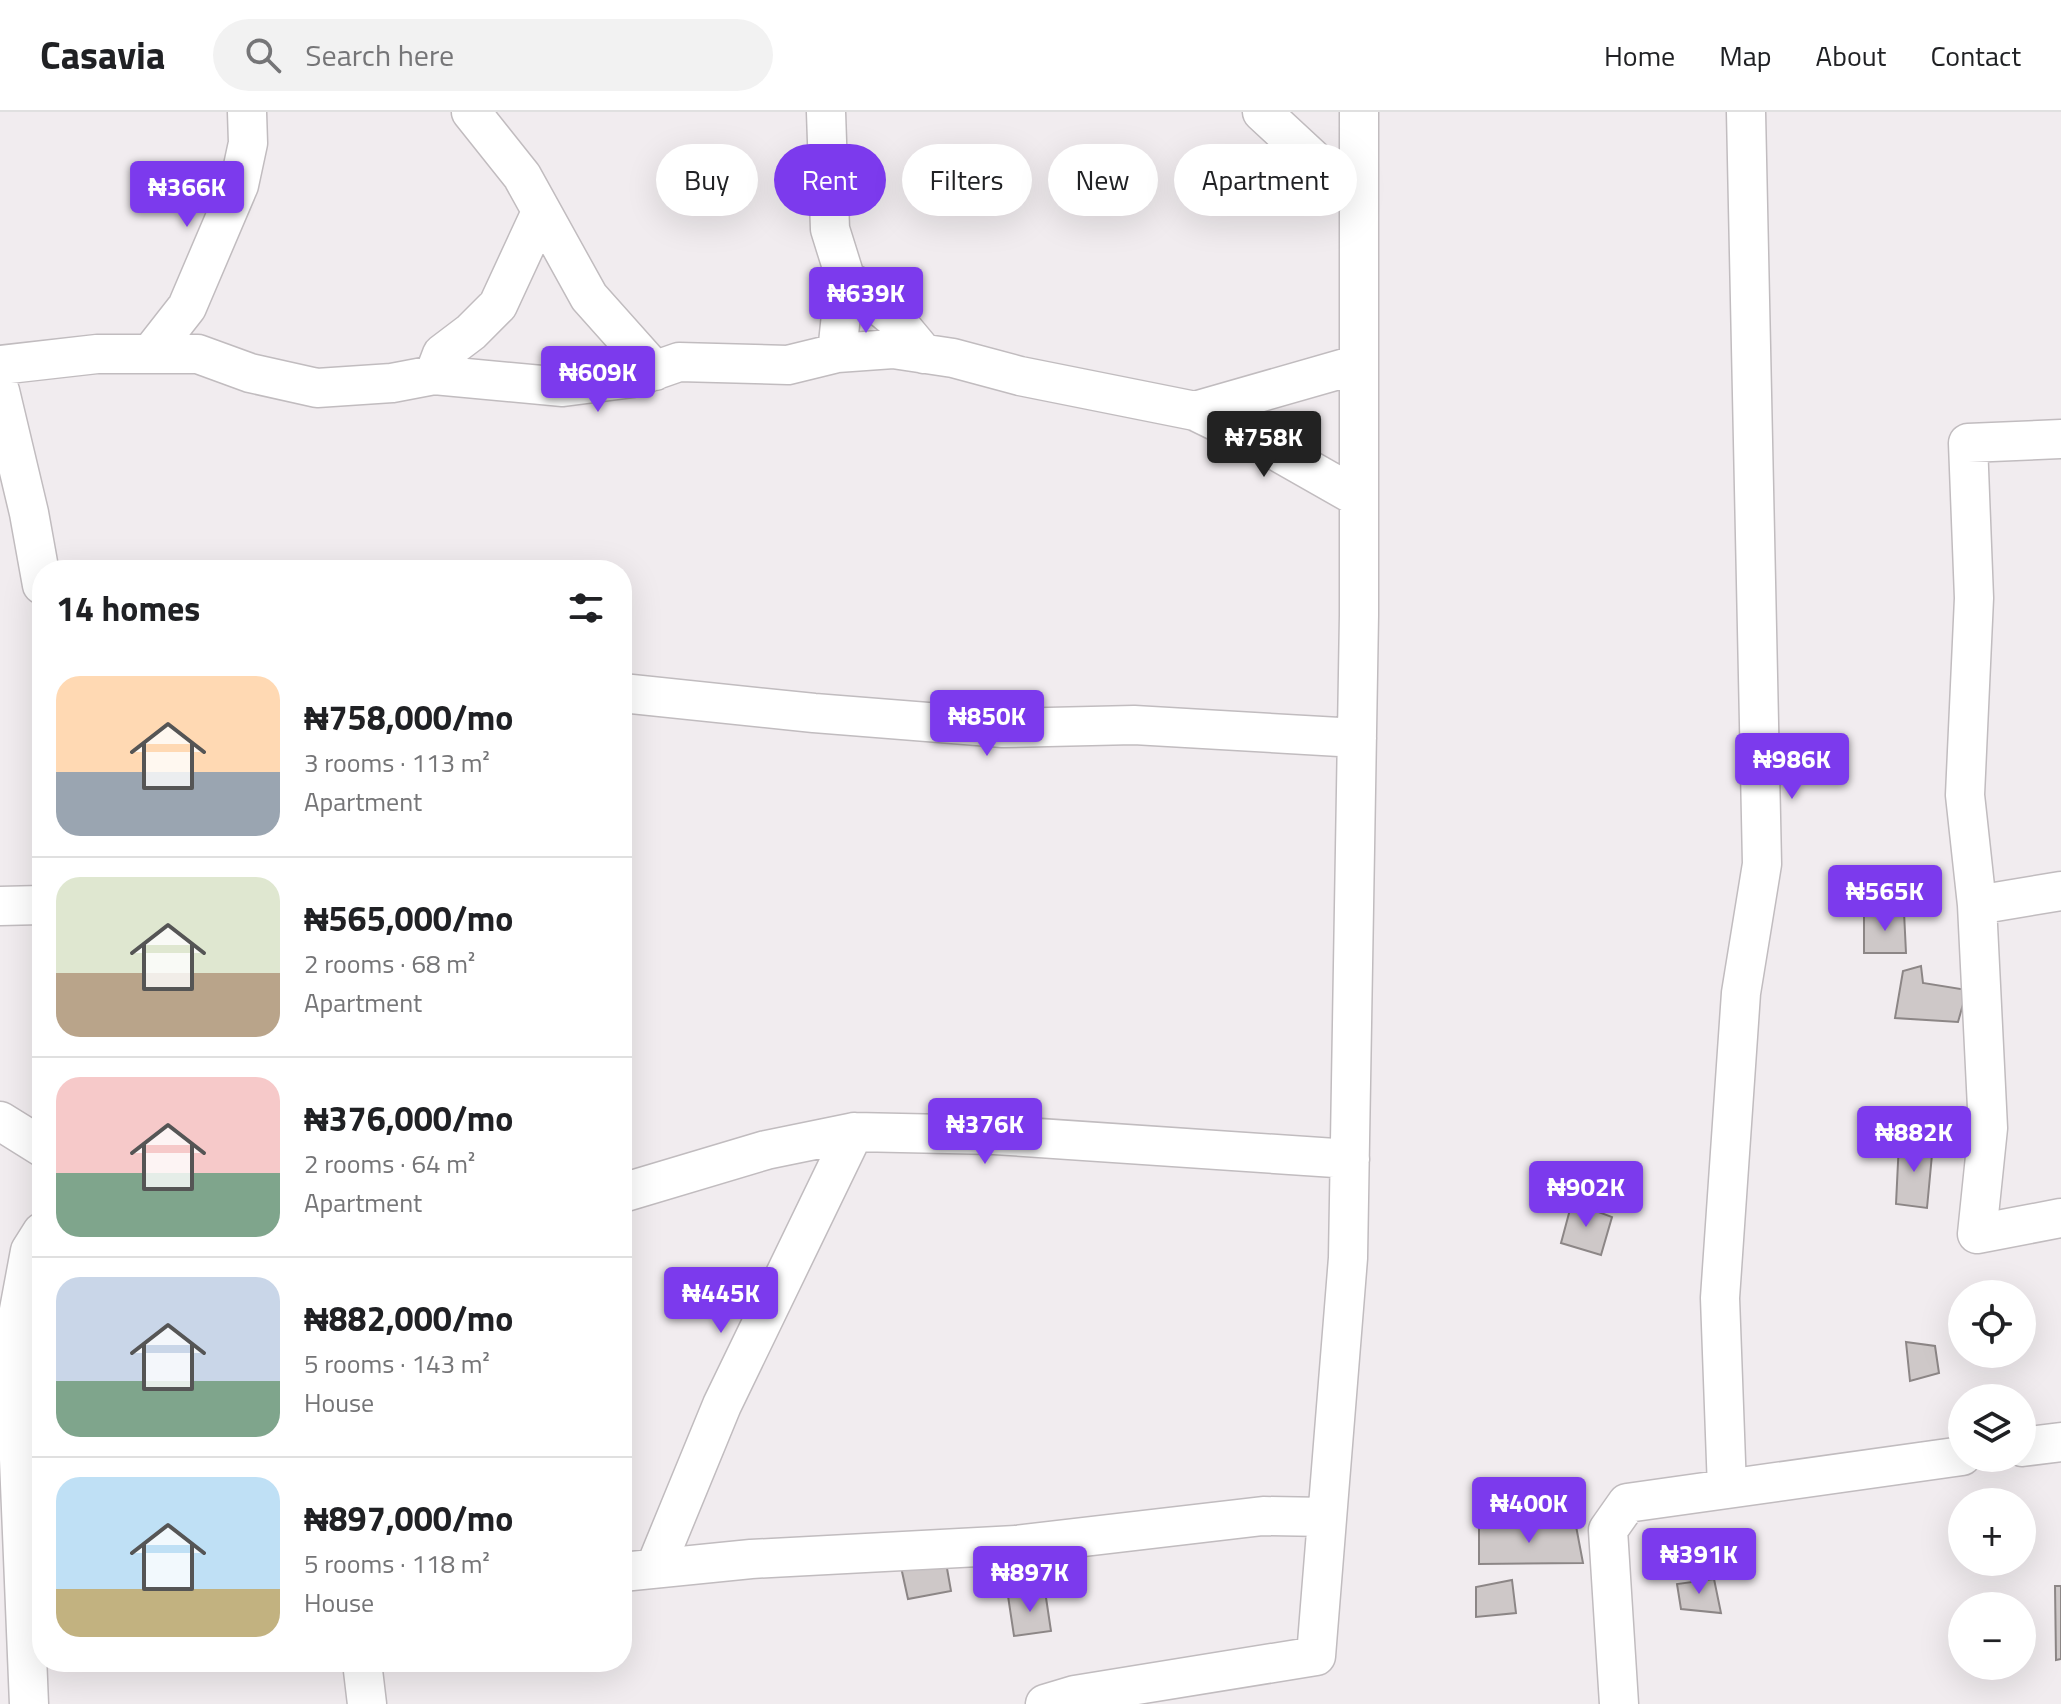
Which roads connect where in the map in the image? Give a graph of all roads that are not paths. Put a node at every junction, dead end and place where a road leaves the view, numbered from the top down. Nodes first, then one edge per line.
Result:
1 (247, 112) edge
2 (471, 112) edge
3 (826, 112) edge
4 (1262, 112) edge
5 (1359, 112) edge
6 (1746, 112) edge
7 (1359, 202) junction
8 (541, 212) junction
9 (845, 277) junction
10 (151, 353) junction
11 (837, 353) junction
12 (924, 354) junction
13 (1359, 364) junction
14 (0, 365) edge
15 (655, 371) junction
16 (434, 375) junction
17 (0, 391) edge
18 (1195, 411) junction
19 (2061, 439) edge
20 (1359, 498) junction
21 (37, 560) edge
22 (632, 694) edge
23 (1357, 738) junction
24 (2061, 891) edge
25 (32, 905) edge
26 (1977, 905) junction
27 (0, 906) edge
28 (0, 1121) edge
29 (854, 1132) junction
30 (32, 1141) edge
31 (1350, 1159) junction
32 (632, 1190) edge
33 (2061, 1218) edge
34 (32, 1248) edge
35 (7, 1322) edge
36 (2061, 1442) edge
37 (2036, 1445) edge
38 (1948, 1458) edge
39 (1727, 1489) junction
40 (1326, 1517) junction
41 (638, 1570) edge
42 (32, 1602) edge
43 (363, 1672) edge
44 (367, 1704) edge
45 (1045, 1704) edge
46 (1619, 1704) edge

1 - 10 street
2 - 8 street
3 - 9 street
4 - 7 street
5 - 7 street
6 - 39 street
7 - 13 street
8 - 15 street
8 - 16 street
9 - 11 street
9 - 12 street
10 - 14 street
10 - 16 street
11 - 12 street
11 - 15 street
12 - 18 street
13 - 18 street
13 - 20 street
15 - 16 street
17 - 21 street
18 - 20 street
19 - 26 street
20 - 23 street
22 - 23 street
23 - 31 street
24 - 26 street
25 - 27 street
26 - 33 street
28 - 30 street
29 - 31 street
29 - 32 street
29 - 41 street
31 - 40 street
34 - 35 street
35 - 42 street
36 - 37 street
38 - 39 street
39 - 46 street
40 - 41 street
40 - 45 street
43 - 44 street

